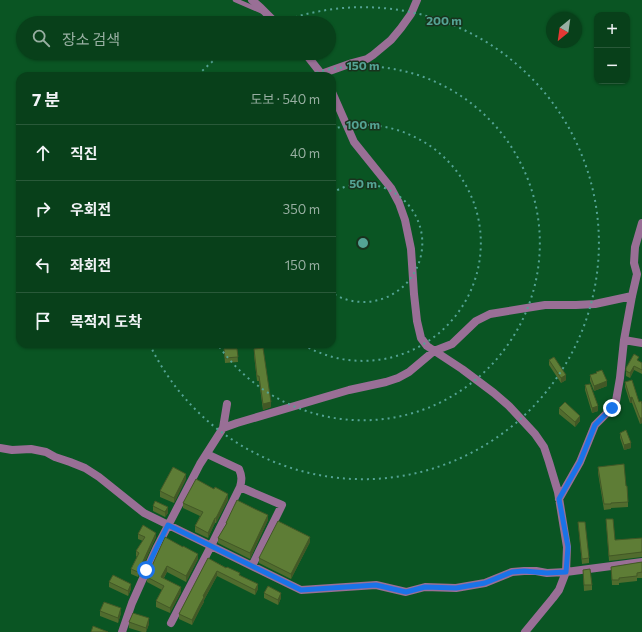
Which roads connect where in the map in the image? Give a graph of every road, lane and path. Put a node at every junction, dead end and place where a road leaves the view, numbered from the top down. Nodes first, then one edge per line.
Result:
1 (235, 0) edge
2 (252, 0) edge
3 (417, 0) edge
4 (266, 14) joint
5 (310, 60) edge
6 (320, 72) edge
7 (330, 72) edge
8 (336, 101) edge
9 (642, 223) edge
10 (632, 296) junction
11 (624, 340) junction
12 (642, 343) edge
13 (434, 351) junction
14 (227, 404) dead end
15 (223, 428) junction
16 (0, 448) edge
17 (207, 454) junction
18 (240, 487) junction
19 (559, 499) junction
20 (168, 525) junction
21 (211, 546) junction
22 (642, 562) edge
23 (252, 566) junction
24 (566, 572) junction
25 (171, 623) dead end
26 (122, 632) edge
27 (525, 632) edge

1 - 4 lane
2 - 4 street
3 - 7 street
5 - 6 street
8 - 13 street
9 - 10 street
10 - 11 street
10 - 13 street
11 - 12 street
11 - 19 street
13 - 15 street
13 - 19 street
14 - 15 street
15 - 17 street
16 - 20 street
17 - 18 street
17 - 20 street
18 - 21 street
18 - 23 street
19 - 24 street
20 - 21 street
20 - 26 street
21 - 23 street
21 - 25 street
22 - 24 street
23 - 24 street
24 - 27 street

